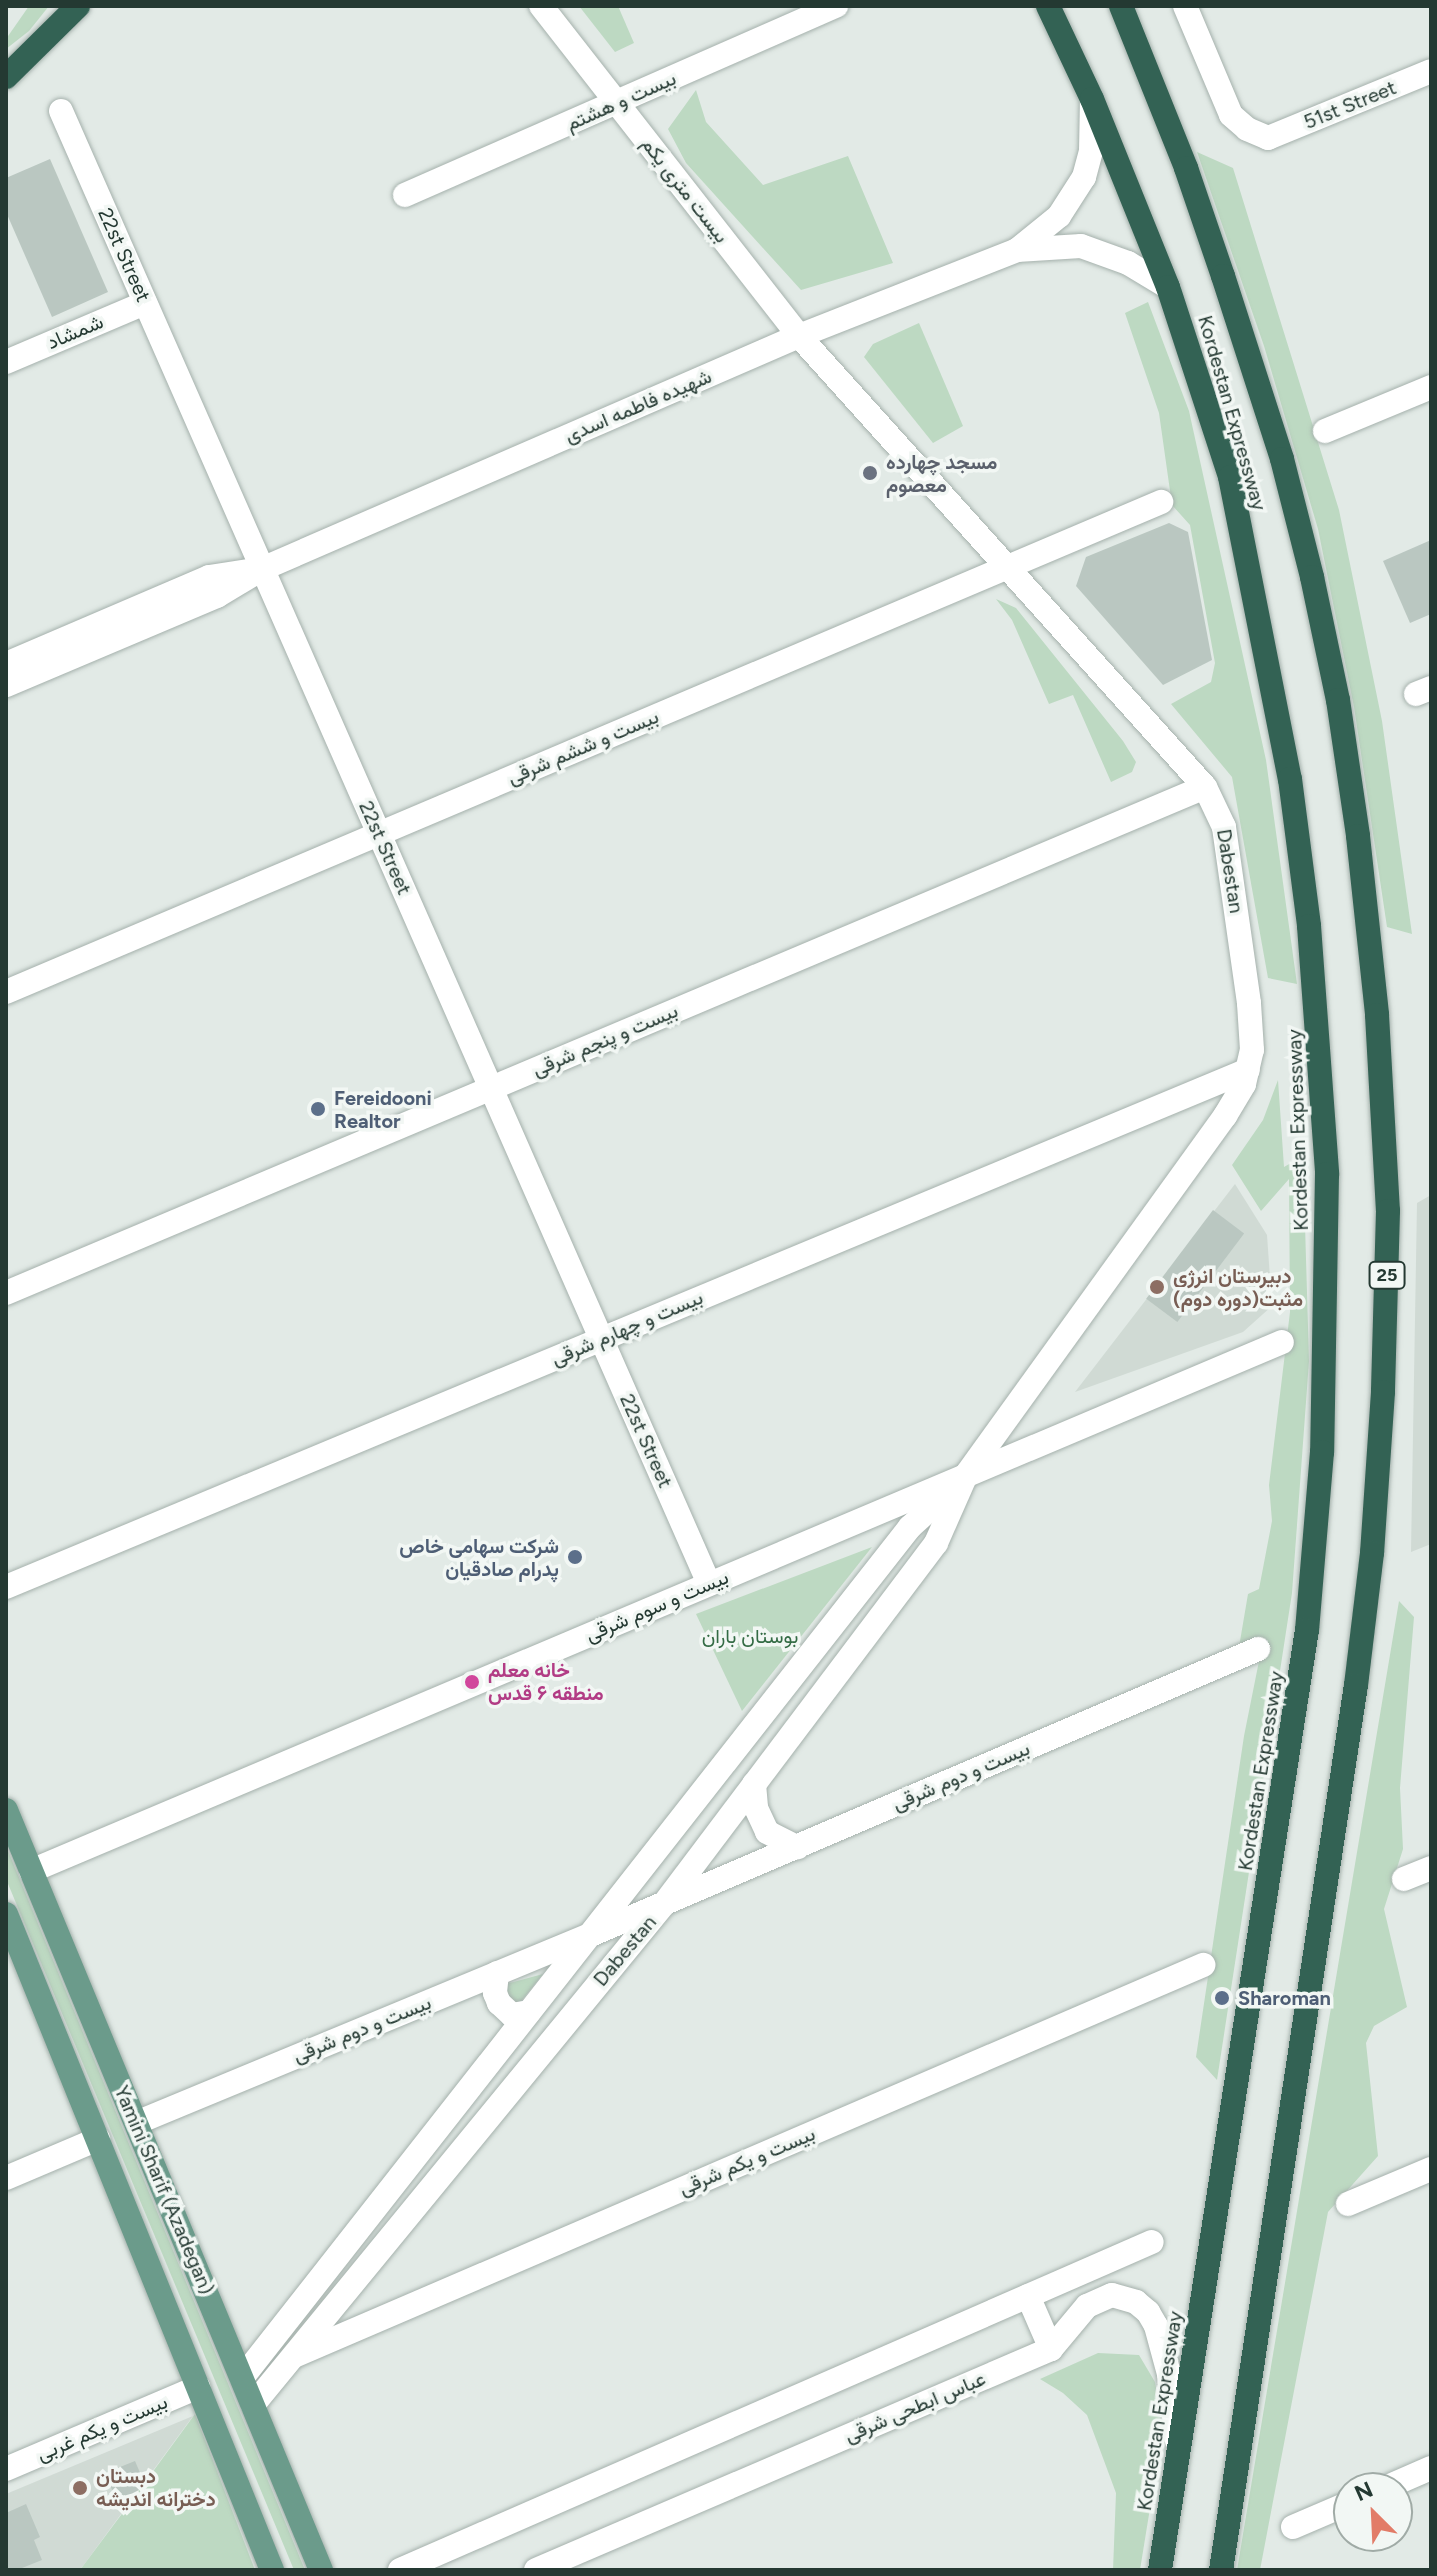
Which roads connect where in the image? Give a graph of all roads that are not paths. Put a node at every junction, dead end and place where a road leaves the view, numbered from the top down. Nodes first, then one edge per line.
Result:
1 (78, 6) edge
2 (541, 6) edge
3 (836, 6) edge
4 (1048, 6) edge
5 (1121, 6) edge
6 (1185, 6) edge
7 (1431, 71) edge
8 (6, 77) edge
9 (1092, 99) junction
10 (616, 102) junction
11 (61, 111) dead end
12 (405, 195) dead end
13 (1017, 250) junction
14 (1168, 287) junction
15 (145, 303) junction
16 (799, 336) junction
17 (6, 362) edge
18 (1431, 387) edge
19 (1325, 431) dead end
20 (1161, 502) dead end
21 (1006, 568) junction
22 (262, 569) junction
23 (6, 664) edge
24 (6, 685) edge
25 (1205, 787) junction
26 (379, 834) junction
27 (6, 992) edge
28 (1248, 1070) junction
29 (491, 1089) junction
30 (6, 1293) edge
31 (601, 1339) junction
32 (1282, 1342) dead end
33 (966, 1475) junction
34 (709, 1584) junction
35 (6, 1587) edge
36 (1258, 1649) dead end
37 (754, 1784) junction
38 (6, 1810) edge
39 (797, 1847) junction
40 (1431, 1868) edge
41 (31, 1871) junction
42 (1404, 1879) dead end
43 (664, 1904) junction
44 (6, 1914) edge
45 (588, 1936) junction
46 (1203, 1965) dead end
47 (497, 1973) junction
48 (529, 2012) junction
49 (136, 2123) junction
50 (98, 2139) junction
51 (1431, 2169) edge
52 (6, 2178) edge
53 (1348, 2204) dead end
54 (1152, 2242) dead end
55 (1028, 2296) junction
56 (298, 2307) junction
57 (318, 2323) junction
58 (1051, 2349) junction
59 (291, 2357) junction
60 (242, 2378) junction
61 (198, 2387) junction
62 (253, 2405) junction
63 (1178, 2449) junction
64 (6, 2469) edge
65 (1333, 2510) edge
66 (1293, 2527) dead end
67 (272, 2570) edge
68 (321, 2570) edge
69 (400, 2570) edge
70 (536, 2570) edge
71 (1160, 2570) edge
72 (1221, 2570) edge

1 - 8 highway
2 - 10 street, بیست متری یکم
3 - 10 street, بیست و هشتم
4 - 9 highway, Kordestan Expressway
5 - 72 highway, Kordestan Expressway / 25
6 - 7 street, 51st Street
9 - 13 street
9 - 14 highway, Kordestan Expressway
10 - 12 street, بیست و هشتم
10 - 16 street, بیست متری یکم
11 - 15 street, 22st Street
13 - 14 street
13 - 16 street, شهیده فاطمه اسدی
14 - 63 highway, Kordestan Expressway
15 - 17 street, شمشاد
15 - 22 street, 22st Street
16 - 21 street, Dabestan
16 - 22 street, شهیده فاطمه اسدی
18 - 19 street
20 - 21 street, بیست و ششم شرقی
21 - 25 street, Dabestan
21 - 26 street, بیست و ششم شرقی
22 - 23 street, شهیده فاطمه اسدی
22 - 24 street, شهیده فاطمه اسدی
22 - 26 street, 22st Street
25 - 28 street, Dabestan
25 - 29 street, بیست و پنجم شرقی
26 - 27 street, بیست و ششم شرقی
26 - 29 street, 22st Street
28 - 31 street, بیست و چهارم شرقی
28 - 33 street, Dabestan
29 - 30 street, بیست و پنجم شرقی
29 - 31 street, 22st Street
31 - 34 street, 22st Street
31 - 35 street, بیست و چهارم شرقی
32 - 33 street, بیست و سوم شرقی
33 - 34 street, بیست و سوم شرقی
33 - 37 street, Dabestan
33 - 45 street, Dabestan
34 - 41 street, بیست و سوم شرقی
36 - 39 street, بیست و دوم شرقی
37 - 39 street
37 - 43 street, Dabestan
38 - 41 main road, Yamini Sharif (Azadegan)
39 - 43 street, بیست و دوم شرقی
40 - 42 street
41 - 49 main road, Yamini Sharif (Azadegan)
43 - 45 street, بیست و دوم شرقی
43 - 57 street, Dabestan
44 - 50 main road, Yamini Sharif (Azadegan)
45 - 47 street, بیست و دوم شرقی
45 - 48 street, Dabestan
46 - 59 street, بیست و یکم شرقی
47 - 48 street
47 - 49 street, بیست و دوم شرقی
48 - 56 street, Dabestan
49 - 60 main road, Yamini Sharif (Azadegan)
50 - 52 street
50 - 61 main road, Yamini Sharif (Azadegan)
51 - 53 street
54 - 55 street
55 - 58 street
55 - 69 street
56 - 57 street
56 - 60 street, Dabestan
57 - 59 street, Dabestan
58 - 63 street, عباس ابطحی شرقی
58 - 70 street, عباس ابطحی شرقی
59 - 62 street, Dabestan
60 - 62 main road, Yamini Sharif (Azadegan)
61 - 64 street, بیست و یکم غربی
61 - 67 main road, Yamini Sharif (Azadegan)
62 - 68 main road, Yamini Sharif (Azadegan)
63 - 71 highway, Kordestan Expressway
65 - 66 street

